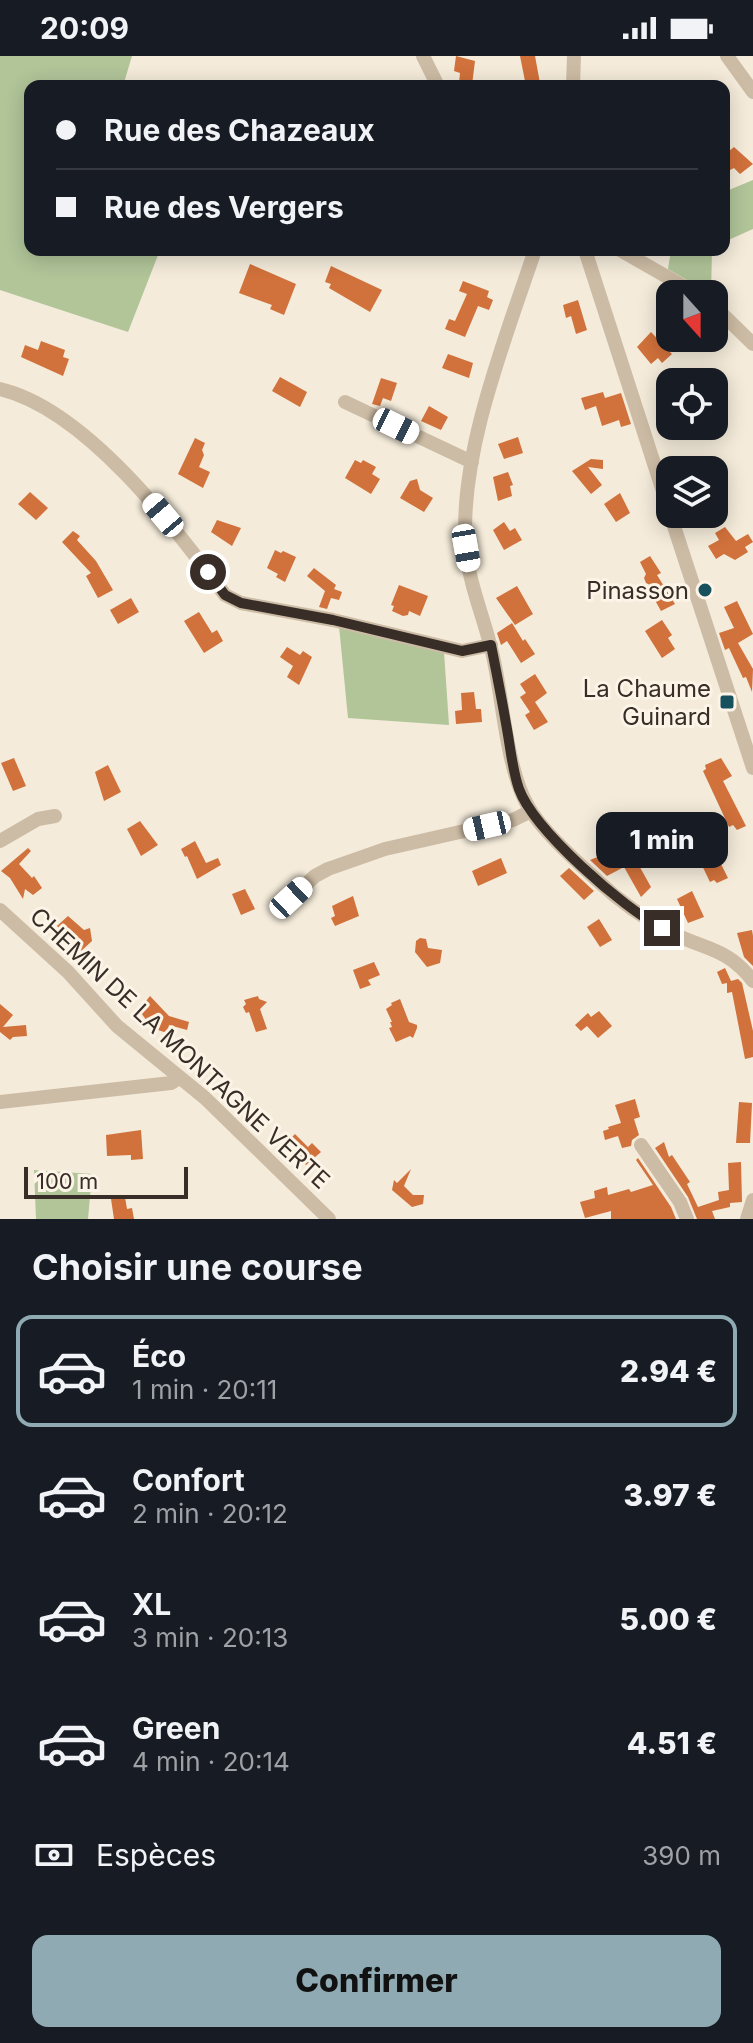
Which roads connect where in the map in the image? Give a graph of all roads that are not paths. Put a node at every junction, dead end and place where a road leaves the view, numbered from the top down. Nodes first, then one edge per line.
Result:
1 (423, 56) edge
2 (574, 56) edge
3 (727, 56) edge
4 (435, 80) edge
5 (573, 80) edge
6 (753, 92) edge
7 (533, 256) edge
8 (587, 256) edge
9 (630, 256) edge
10 (672, 280) edge
11 (728, 320) edge
12 (753, 344) edge
13 (0, 389) edge
14 (345, 402) dead end
15 (472, 462) junction
16 (656, 471) edge
17 (675, 528) edge
18 (491, 645) junction
19 (753, 768) edge
20 (531, 811) junction
21 (55, 816) dead end
22 (0, 841) edge
23 (291, 898) dead end
24 (0, 910) edge
25 (753, 981) edge
26 (179, 1078) junction
27 (0, 1102) edge
28 (641, 1145) dead end
29 (753, 1200) edge
30 (329, 1219) edge
31 (687, 1219) edge
32 (747, 1219) edge

1 - 4 street
2 - 5 street
3 - 6 street
7 - 15 street
8 - 16 street
9 - 10 street
11 - 12 street
13 - 18 street
14 - 15 street
15 - 18 street
17 - 19 street
18 - 20 street
20 - 23 street
20 - 25 street
21 - 22 street
24 - 26 street, CHEMIN DE LA MONTAGNE VERTE
26 - 27 street
26 - 30 street, CHEMIN DE LA MONTAGNE VERTE
28 - 31 street
29 - 32 street

